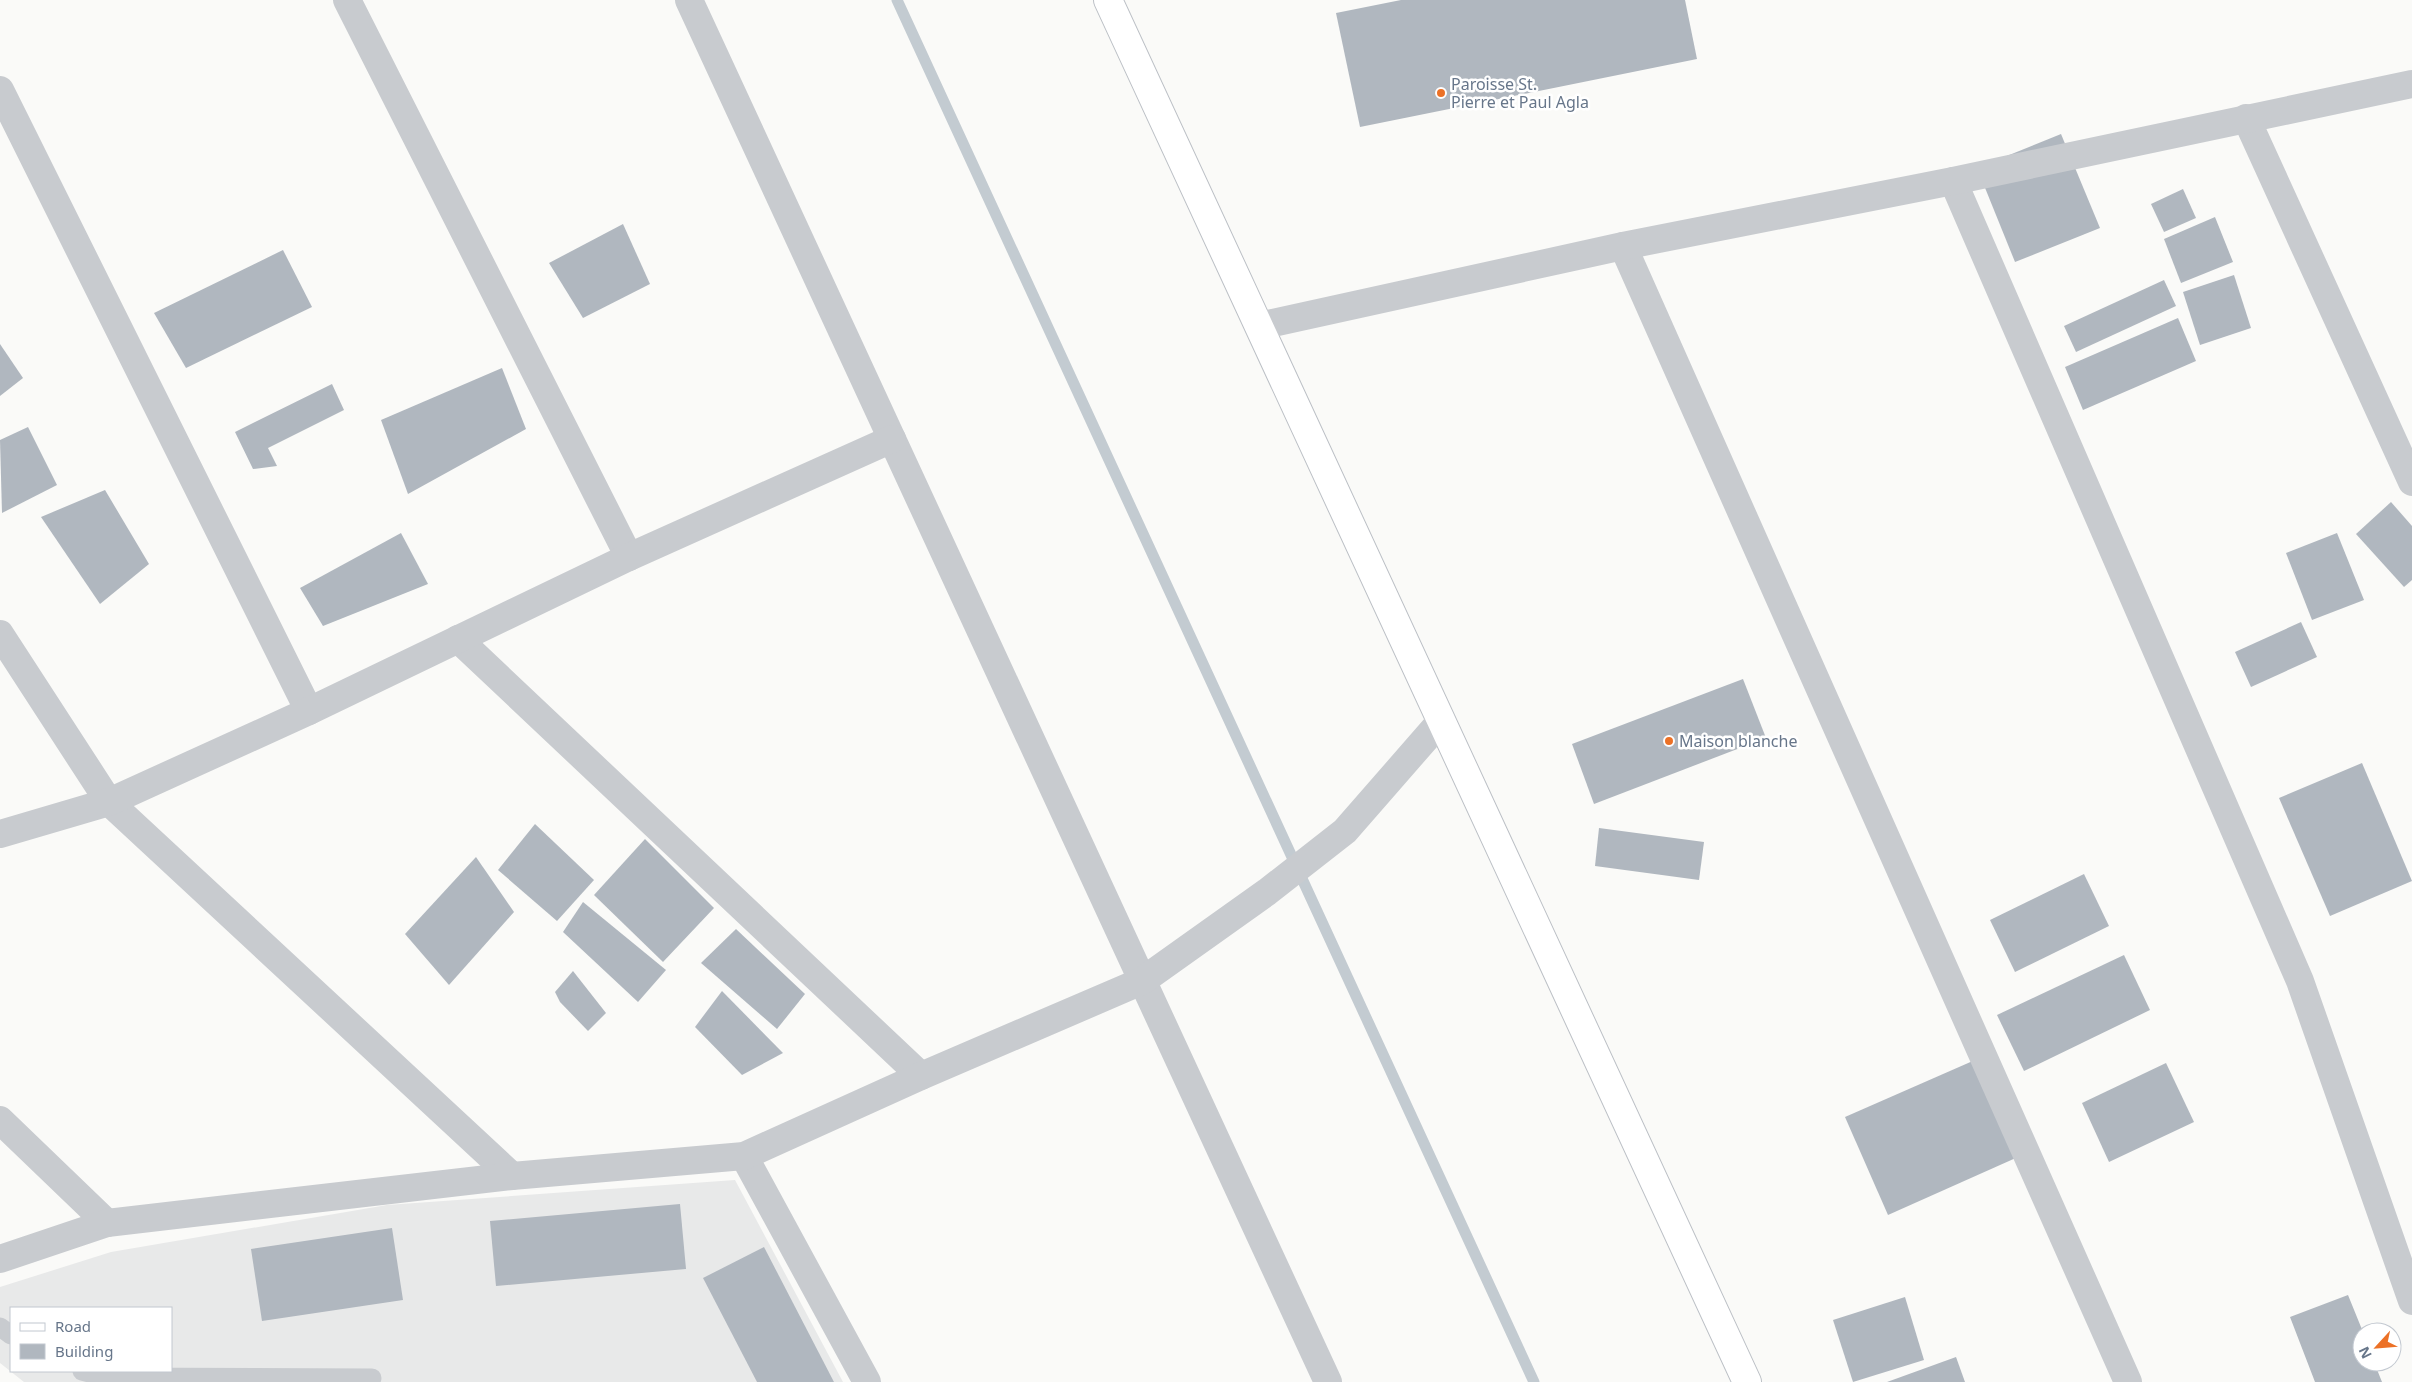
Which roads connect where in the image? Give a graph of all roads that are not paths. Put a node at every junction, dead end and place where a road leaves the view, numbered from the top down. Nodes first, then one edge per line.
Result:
1 (347, 0) edge
2 (689, 0) edge
3 (1108, 0) edge
4 (2412, 84) edge
5 (0, 90) edge
6 (2246, 118) junction
7 (1953, 181) junction
8 (1623, 246) junction
9 (1259, 326) junction
10 (892, 439) junction
11 (2412, 482) edge
12 (628, 557) junction
13 (0, 634) edge
14 (458, 639) junction
15 (309, 711) junction
16 (1442, 721) junction
17 (108, 802) junction
18 (0, 834) edge
19 (1142, 981) junction
20 (921, 1076) junction
21 (0, 1120) edge
22 (744, 1156) junction
23 (512, 1176) junction
24 (107, 1223) junction
25 (0, 1259) edge
26 (2412, 1301) edge
27 (86, 1372) edge
28 (372, 1378) dead end
29 (867, 1382) edge
30 (1328, 1382) edge
31 (1747, 1382) edge
32 (2128, 1382) edge

1 - 12 street
2 - 10 street
3 - 9 street
4 - 6 street
5 - 15 street
6 - 7 street
6 - 11 street
7 - 8 street
7 - 26 street
8 - 9 street
8 - 32 street
9 - 16 street
10 - 12 street
10 - 19 street
12 - 14 street
13 - 17 street
14 - 15 street
14 - 20 street
15 - 17 street
16 - 19 street
16 - 31 street
17 - 18 street
17 - 23 street
19 - 20 street
19 - 30 street
20 - 22 street
21 - 24 street
22 - 23 street
22 - 29 street
23 - 24 street
24 - 25 street
27 - 28 lane

